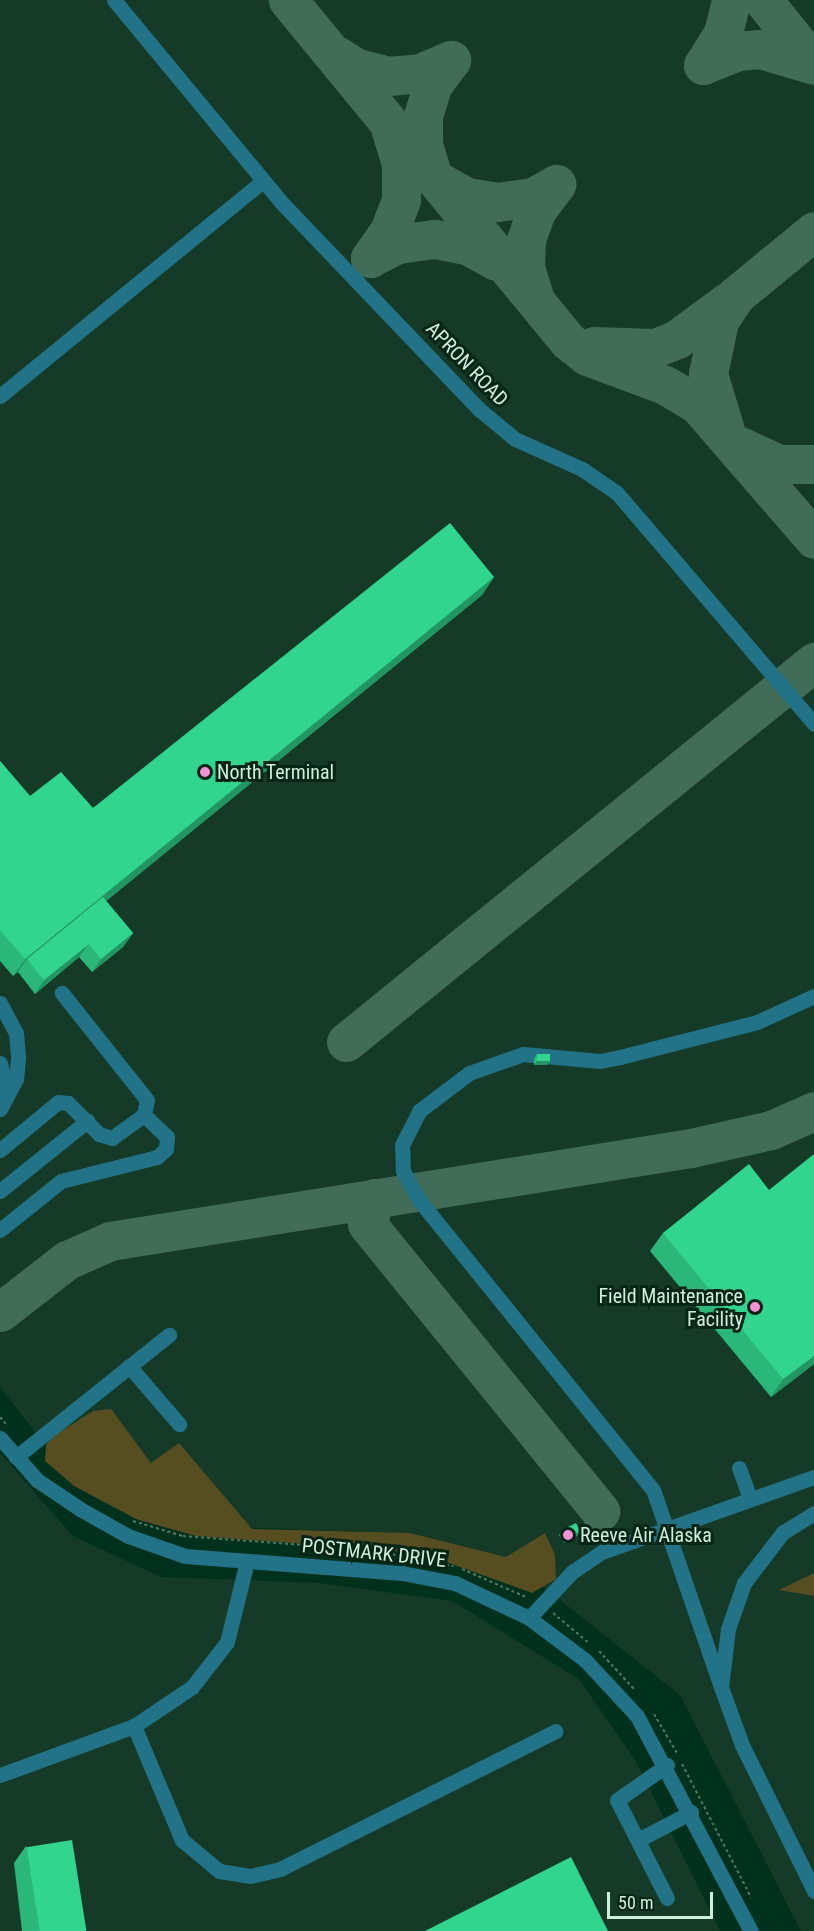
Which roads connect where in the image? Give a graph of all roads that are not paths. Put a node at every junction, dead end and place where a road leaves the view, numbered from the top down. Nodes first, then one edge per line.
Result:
1 (114, 0) edge
2 (263, 181) junction
3 (0, 396) edge
4 (814, 724) edge
5 (62, 993) dead end
6 (814, 996) edge
7 (0, 1003) edge
8 (0, 1064) edge
9 (4, 1103) edge
10 (144, 1114) junction
11 (87, 1121) junction
12 (0, 1150) edge
13 (0, 1191) edge
14 (0, 1230) edge
15 (169, 1335) dead end
16 (129, 1366) junction
17 (178, 1424) dead end
18 (0, 1438) edge
19 (21, 1451) junction
20 (739, 1468) dead end
21 (814, 1476) edge
22 (750, 1499) junction
23 (814, 1512) edge
24 (668, 1528) junction
25 (247, 1561) junction
26 (529, 1618) junction
27 (721, 1687) junction
28 (134, 1726) junction
29 (555, 1731) dead end
30 (666, 1765) junction
31 (0, 1775) edge
32 (691, 1812) junction
33 (638, 1840) junction
34 (814, 1891) edge
35 (667, 1898) dead end
36 (751, 1931) edge

1 - 2 street, APRON ROAD
2 - 3 street
2 - 4 street, APRON ROAD
5 - 10 street
6 - 24 street
7 - 9 street
8 - 9 street
10 - 11 street
10 - 14 street
11 - 12 street
11 - 13 street
15 - 16 street
16 - 17 street
16 - 19 street
18 - 19 street, POSTMARK DRIVE
19 - 25 street, POSTMARK DRIVE
20 - 22 street
21 - 22 street
22 - 24 street
23 - 27 street
24 - 26 street
24 - 27 street
25 - 26 street, POSTMARK DRIVE
25 - 28 street
26 - 30 street, POSTMARK DRIVE
27 - 34 street
28 - 29 street
28 - 31 street
30 - 32 street, POSTMARK DRIVE
30 - 33 street
32 - 33 street
32 - 36 street, POSTMARK DRIVE
33 - 35 street

